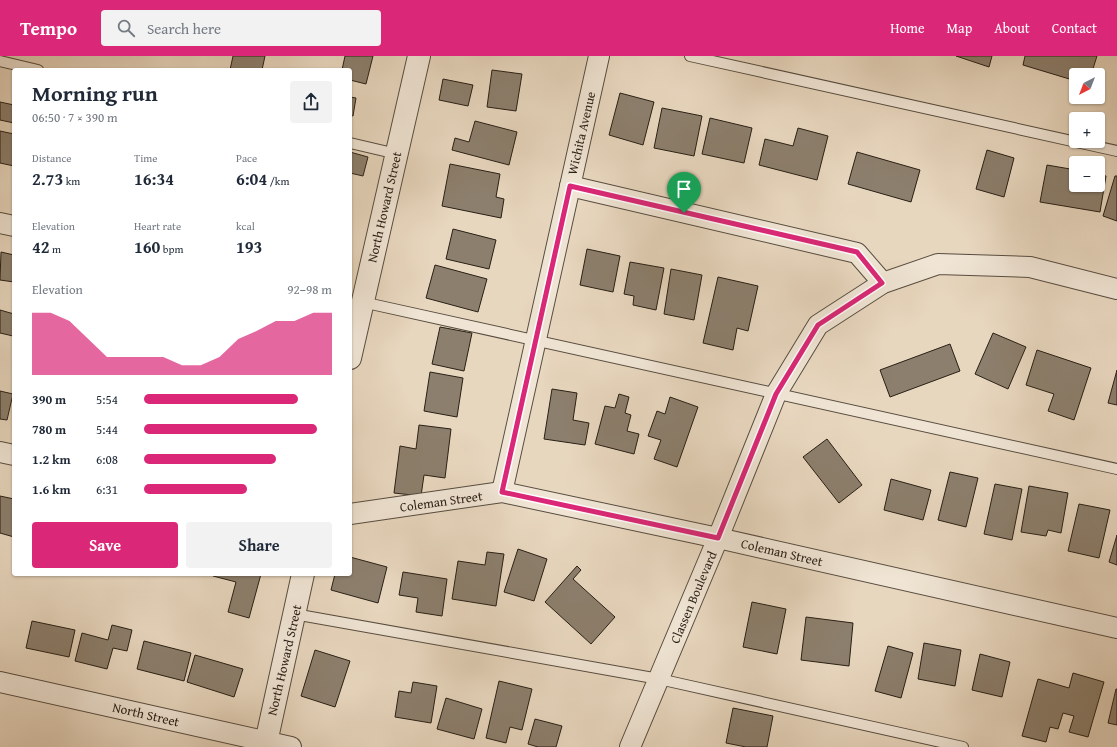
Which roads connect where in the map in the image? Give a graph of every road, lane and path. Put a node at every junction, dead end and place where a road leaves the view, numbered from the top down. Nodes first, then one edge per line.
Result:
1 (419, 56) edge
2 (599, 56) edge
3 (690, 56) edge
4 (0, 61) edge
5 (30, 68) edge
6 (352, 143) edge
7 (1117, 151) edge
8 (397, 154) junction
9 (570, 186) junction
10 (0, 223) edge
11 (12, 226) edge
12 (882, 283) junction
13 (1117, 290) edge
14 (356, 301) edge
15 (352, 339) edge
16 (536, 340) junction
17 (776, 394) junction
18 (0, 452) edge
19 (12, 455) edge
20 (1117, 469) edge
21 (502, 492) junction
22 (352, 514) edge
23 (718, 538) junction
24 (303, 576) edge
25 (294, 614) junction
26 (1117, 628) edge
27 (659, 678) junction
28 (0, 682) edge
29 (266, 744) edge
30 (291, 747) edge
31 (630, 747) edge
32 (963, 747) edge

1 - 8 street, North Howard Street
2 - 9 street, Wichita Avenue
3 - 7 lane
4 - 5 lane
6 - 8 lane
8 - 14 street, North Howard Street
9 - 12 street
9 - 16 street, Wichita Avenue
10 - 11 street
12 - 13 street, Classen Boulevard
12 - 17 street, Classen Boulevard
14 - 15 street, North Howard Street
14 - 16 lane
16 - 17 lane
16 - 21 street, Wichita Avenue
17 - 20 lane
17 - 23 street, Classen Boulevard
18 - 19 street
21 - 22 street, Coleman Street
21 - 23 street, Coleman Street
23 - 26 street, Coleman Street
23 - 27 street, Classen Boulevard
24 - 25 street, North Howard Street
25 - 27 lane
25 - 29 street, North Howard Street
27 - 31 street, Classen Boulevard
27 - 32 lane
28 - 29 street, North Street
29 - 30 street, North Street

